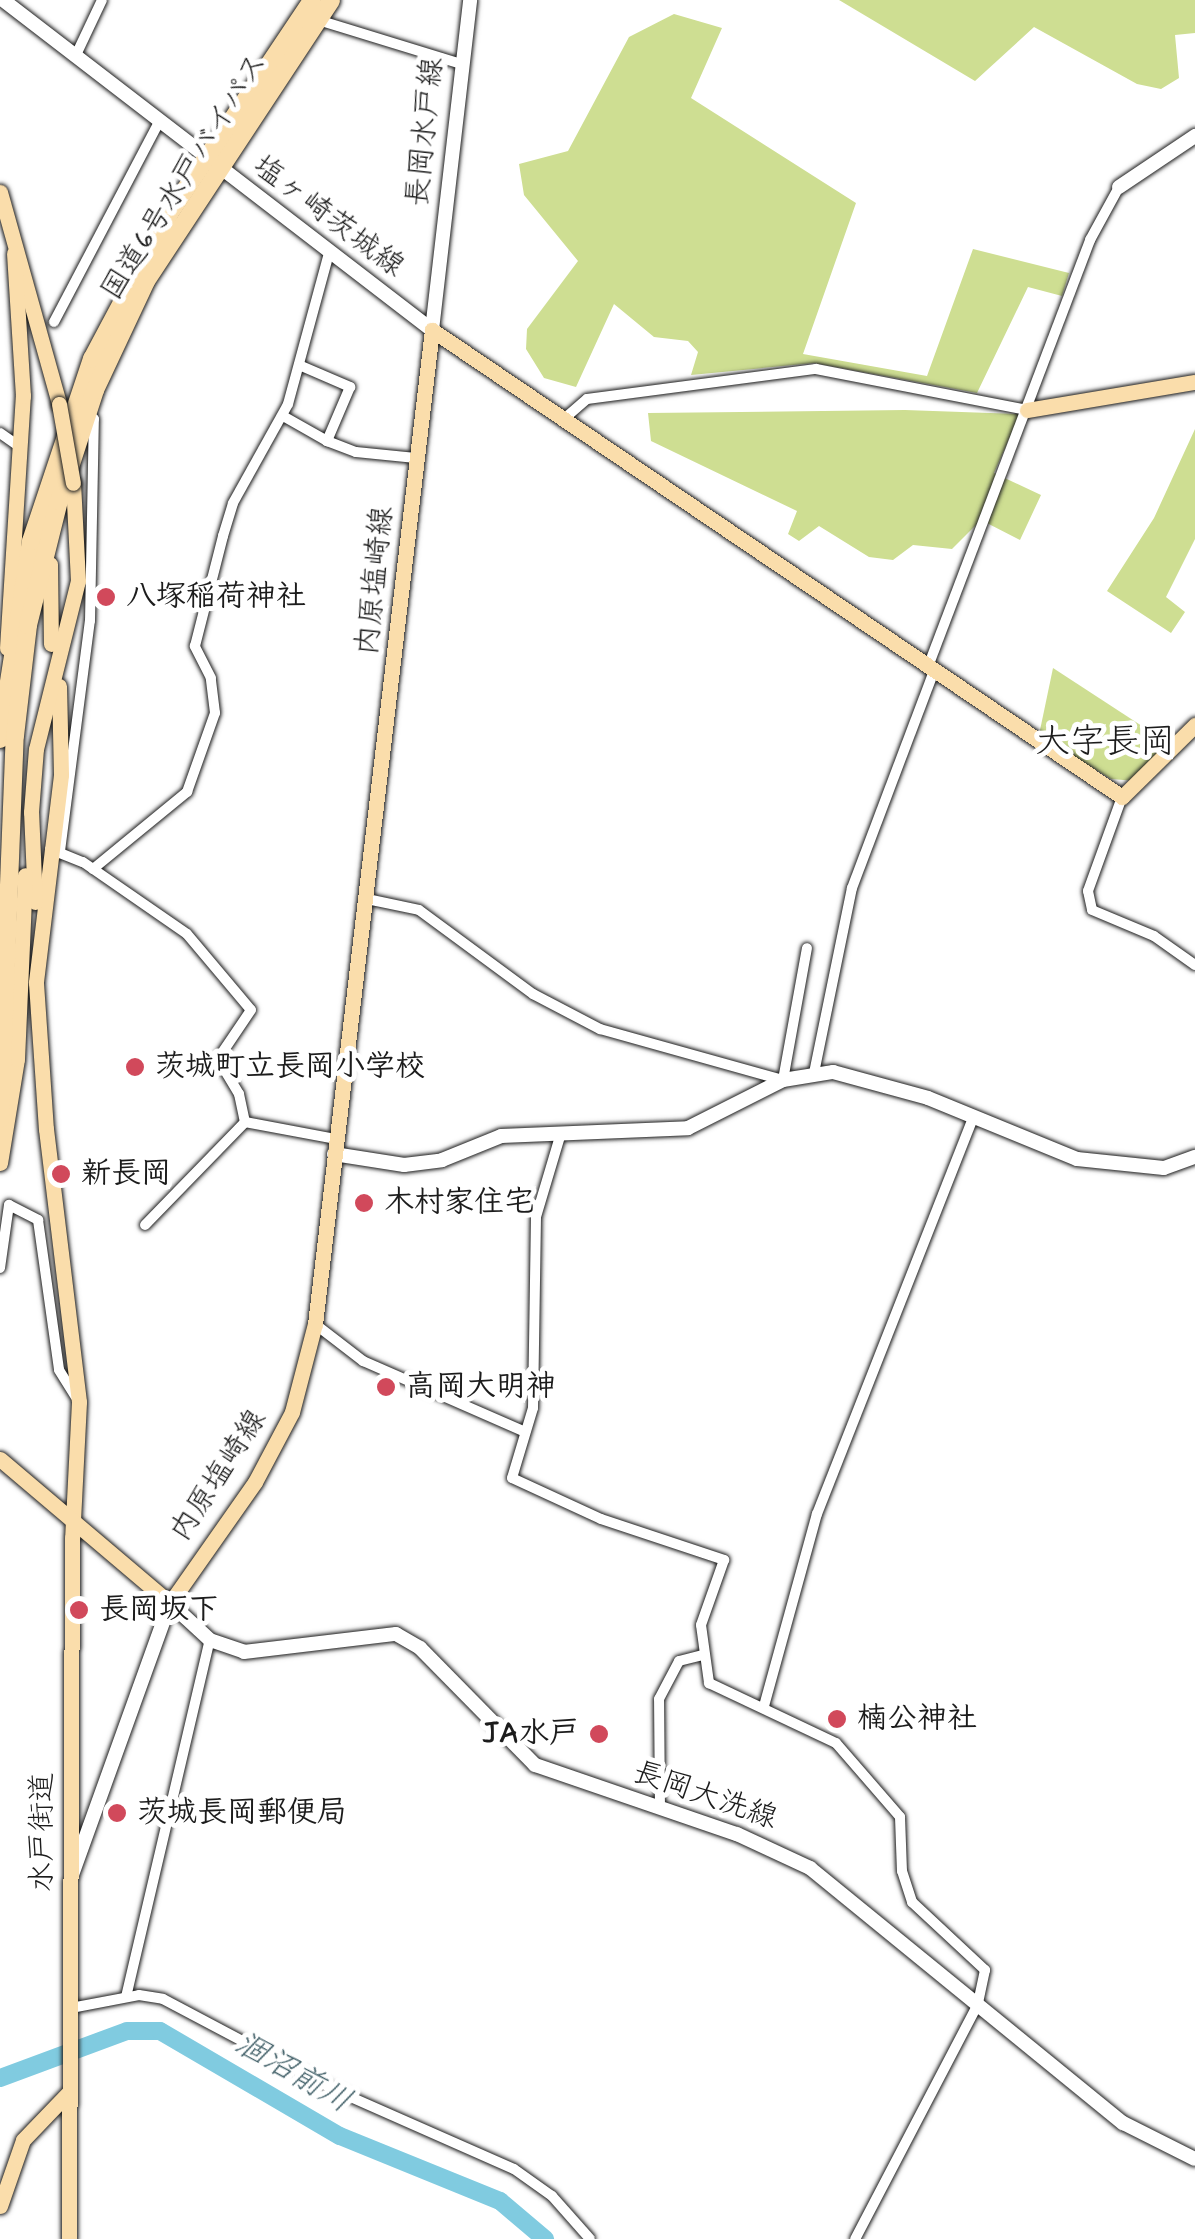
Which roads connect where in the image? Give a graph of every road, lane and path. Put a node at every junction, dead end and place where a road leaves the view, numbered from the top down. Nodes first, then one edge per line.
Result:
1 (2, 0) edge
2 (102, 0) edge
3 (312, 0) edge
4 (331, 0) edge
5 (470, 0) edge
6 (318, 20) junction
7 (75, 57) junction
8 (461, 64) junction
9 (158, 124) junction
10 (1195, 136) edge
11 (210, 163) junction
12 (1119, 187) joint
13 (0, 192) edge
14 (14, 253) junction
15 (329, 253) junction
16 (54, 322) dead end
17 (432, 330) junction
18 (299, 364) junction
19 (1195, 382) edge
20 (1027, 410) junction
21 (87, 412) junction
22 (283, 416) junction
23 (565, 418) junction
24 (0, 433) edge
25 (327, 440) junction
26 (20, 446) junction
27 (416, 458) junction
28 (59, 500) junction
29 (51, 644) dead end
30 (932, 666) junction
31 (13, 678) junction
32 (59, 686) dead end
33 (1195, 725) edge
34 (0, 740) edge
35 (1122, 797) junction
36 (31, 812) junction
37 (54, 850) junction
38 (93, 870) junction
39 (368, 899) junction
40 (807, 948) dead end
41 (38, 956) junction
42 (1195, 964) edge
43 (814, 1073) junction
44 (783, 1080) junction
45 (974, 1116) junction
46 (0, 1119) edge
47 (245, 1122) junction
48 (562, 1133) junction
49 (335, 1147) junction
50 (1195, 1158) edge
51 (0, 1163) edge
52 (146, 1225) dead end
53 (0, 1268) edge
54 (315, 1324) junction
55 (78, 1402) junction
56 (523, 1431) junction
57 (0, 1458) edge
58 (72, 1518) junction
59 (170, 1602) junction
60 (210, 1640) junction
61 (703, 1654) junction
62 (764, 1706) junction
63 (660, 1809) junction
64 (70, 1828) junction
65 (89, 1831) junction
66 (70, 1880) junction
67 (126, 1997) junction
68 (978, 2004) junction
69 (70, 2008) junction
70 (69, 2086) junction
71 (1195, 2159) edge
72 (0, 2206) edge
73 (68, 2239) edge
74 (590, 2239) edge
75 (855, 2239) edge

1 - 7 main road, 塩ヶ崎茨城線
2 - 7 street
3 - 11 highway, 国道6号水戸バイパス
4 - 6 highway, 国道6号水戸バイパス
5 - 8 main road, 長岡水戸線
6 - 8 street
6 - 11 highway, 国道6号水戸バイパス
7 - 9 main road, 塩ヶ崎茨城線
8 - 17 main road, 長岡水戸線
9 - 11 main road, 塩ヶ崎茨城線
9 - 16 street
10 - 12 main road
11 - 15 main road, 塩ヶ崎茨城線
11 - 21 highway, 国道6号水戸バイパス
11 - 31 highway, 国道6号水戸バイパス
12 - 20 street
13 - 14 main road
14 - 26 main road
14 - 36 main road, bridge
15 - 17 main road, 塩ヶ崎茨城線
15 - 18 street
17 - 23 main road
17 - 27 main road, 内原塩崎線
18 - 22 street
18 - 25 street
19 - 20 main road
20 - 23 street
20 - 30 street
21 - 28 highway, 国道6号水戸バイパス
21 - 37 street
22 - 25 street
22 - 38 street
23 - 30 main road
24 - 26 street
25 - 27 street
26 - 31 main road
27 - 39 main road, 内原塩崎線
28 - 29 main road
28 - 31 highway, 国道6号水戸バイパス
30 - 35 main road
30 - 43 street
31 - 34 highway
31 - 46 highway
32 - 37 main road
33 - 35 main road
35 - 42 street
36 - 41 main road
36 - 51 main road
37 - 38 street
37 - 41 main road
38 - 47 street
39 - 44 street
39 - 49 main road, 内原塩崎線
40 - 44 street
41 - 55 main road, 水戸街道
43 - 44 main road
43 - 45 main road
44 - 48 main road
45 - 50 main road
45 - 62 street
47 - 49 street
47 - 52 street
48 - 49 main road
48 - 56 street
49 - 54 main road, 内原塩崎線
53 - 55 street
54 - 56 street
54 - 59 main road, 内原塩崎線
55 - 58 main road, 水戸街道
56 - 61 street
57 - 58 main road
58 - 59 main road
58 - 64 main road, 水戸街道
59 - 60 main road, 長岡大洗線
59 - 65 main road
60 - 63 main road, 長岡大洗線
60 - 67 street
61 - 62 street
61 - 63 street
62 - 68 street
63 - 68 main road, 長岡大洗線
64 - 65 main road
64 - 66 main road, 水戸街道
65 - 66 main road
66 - 69 main road, 水戸街道
67 - 69 street
67 - 74 street
68 - 71 main road, 長岡大洗線
68 - 75 street
69 - 70 main road, 水戸街道
70 - 72 main road
70 - 73 main road, 水戸街道

